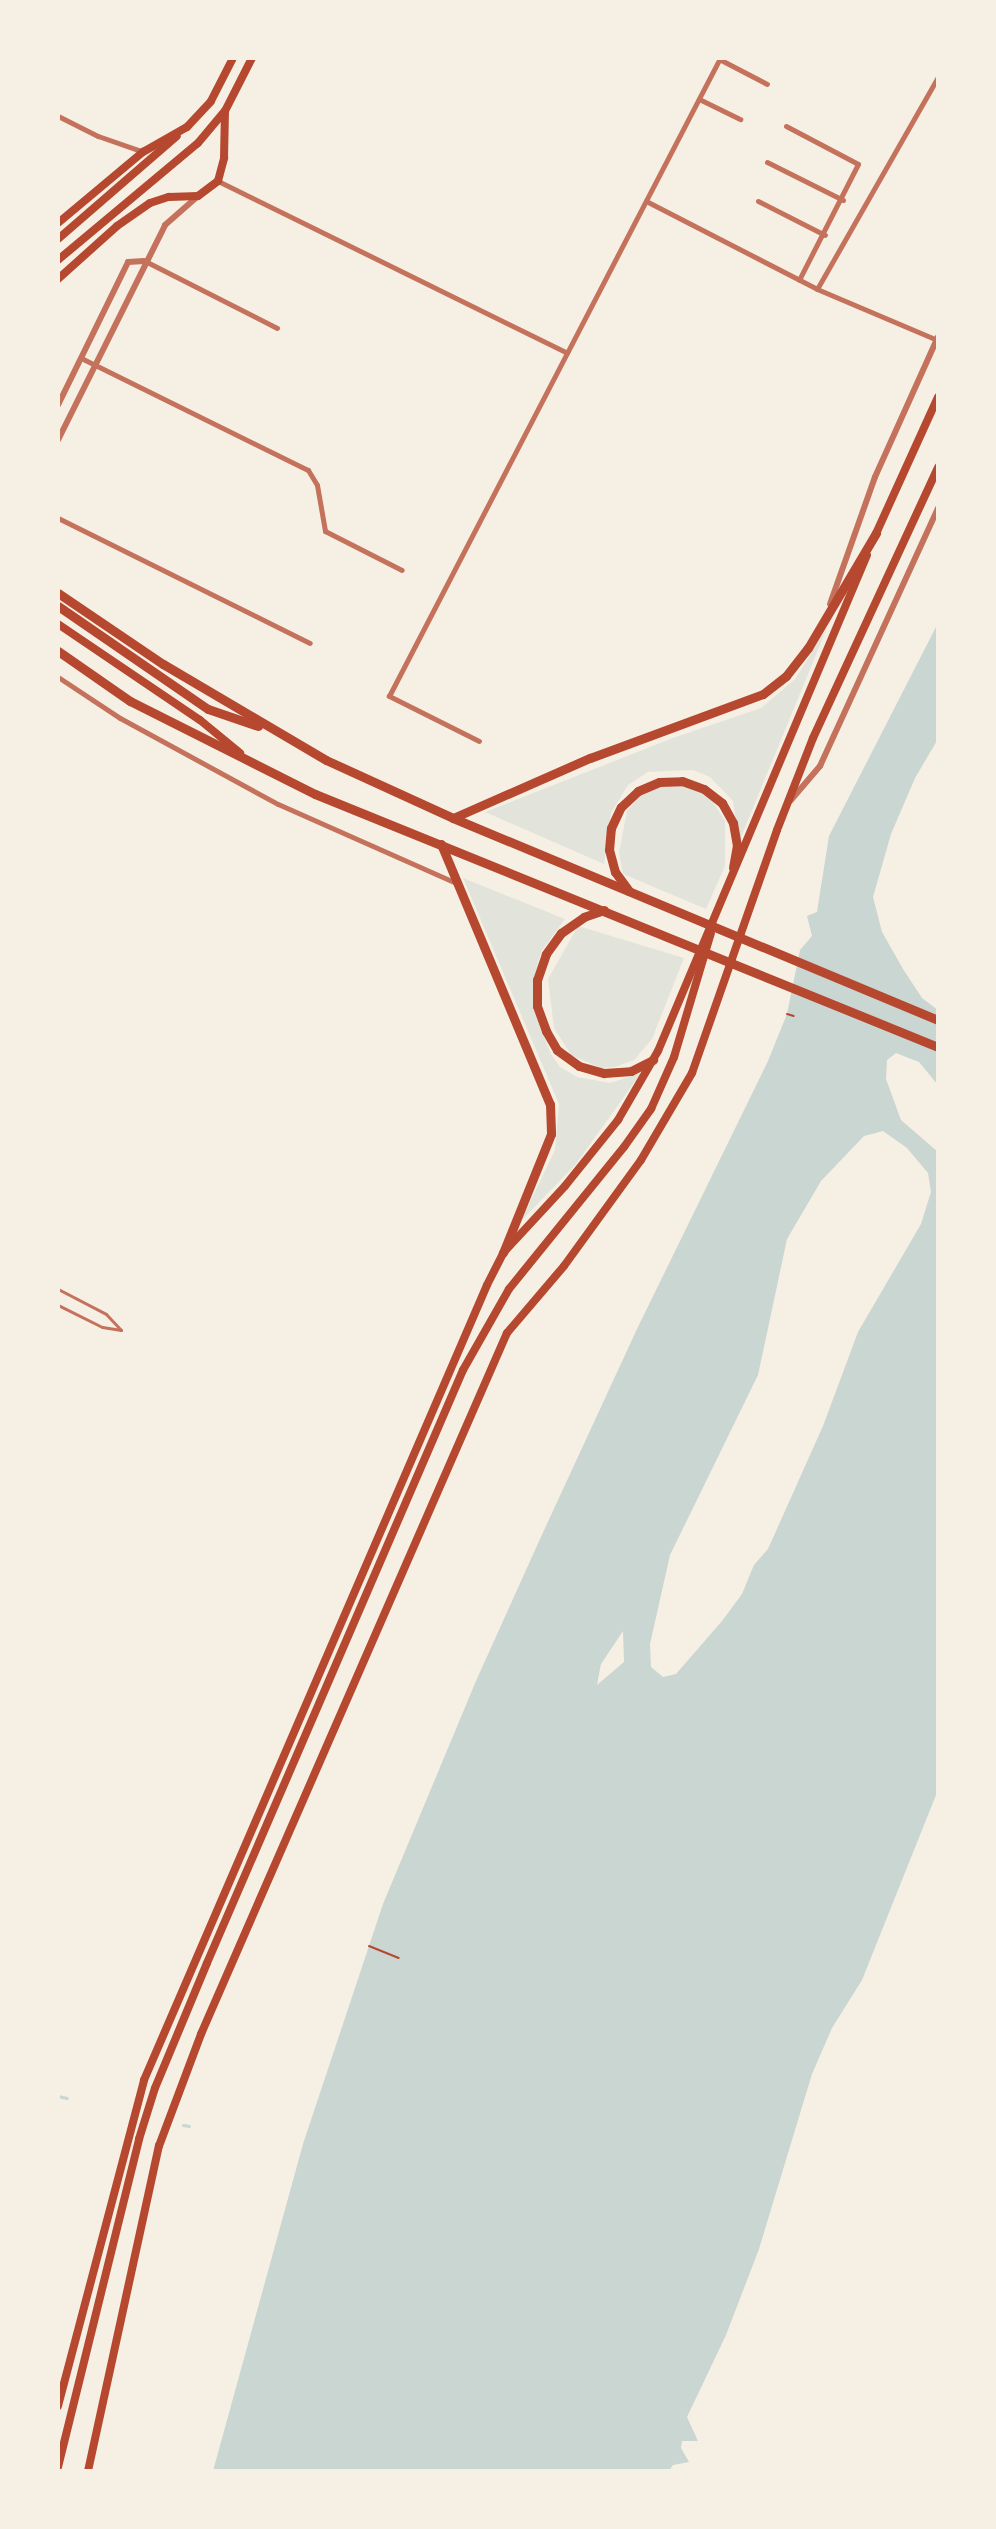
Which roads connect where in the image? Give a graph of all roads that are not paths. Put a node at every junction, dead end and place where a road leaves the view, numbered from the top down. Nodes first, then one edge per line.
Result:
1 (233, 58) edge
2 (252, 58) edge
3 (720, 59) edge
4 (938, 77) edge
5 (767, 84) dead end
6 (699, 99) junction
7 (225, 111) junction
8 (58, 116) edge
9 (740, 119) dead end
10 (786, 126) dead end
11 (187, 127) junction
12 (143, 152) junction
13 (767, 162) dead end
14 (218, 181) junction
15 (198, 196) junction
16 (843, 200) junction
17 (646, 201) junction
18 (758, 201) dead end
19 (58, 223) edge
20 (825, 235) junction
21 (58, 239) edge
22 (58, 260) edge
23 (144, 261) junction
24 (58, 279) edge
25 (799, 280) junction
26 (817, 289) junction
27 (277, 328) dead end
28 (937, 338) edge
29 (567, 353) junction
30 (81, 358) junction
31 (95, 364) junction
32 (938, 397) edge
33 (58, 405) edge
34 (58, 440) edge
35 (938, 468) edge
36 (938, 508) edge
37 (58, 518) edge
38 (876, 533) junction
39 (402, 570) dead end
40 (58, 593) edge
41 (58, 606) edge
42 (58, 624) edge
43 (819, 630) junction
44 (310, 643) dead end
45 (58, 651) edge
46 (58, 677) edge
47 (276, 732) junction
48 (479, 741) dead end
49 (255, 766) junction
50 (787, 805) junction
51 (453, 818) junction
52 (441, 844) junction
53 (733, 868) junction
54 (459, 884) junction
55 (629, 891) junction
56 (719, 901) junction
57 (604, 910) junction
58 (938, 1020) edge
59 (938, 1047) edge
60 (653, 1060) junction
61 (503, 1253) junction
62 (58, 1289) edge
63 (58, 1305) edge
64 (58, 2406) edge
65 (58, 2467) edge
66 (88, 2471) edge

1 - 11 main road
2 - 7 main road
3 - 5 street
3 - 6 street
4 - 26 street
6 - 9 street
6 - 17 street
7 - 14 main road
7 - 22 main road
8 - 12 street
10 - 16 street
11 - 12 main road
11 - 21 main road
12 - 19 main road
13 - 16 street
14 - 15 main road
14 - 29 street
15 - 23 street
15 - 24 main road
16 - 20 street
17 - 25 street
17 - 29 street
18 - 20 street
20 - 25 street
23 - 27 street
23 - 30 street
23 - 31 street
25 - 26 street
26 - 28 street
28 - 43 street
29 - 48 street
30 - 31 street
30 - 33 street
31 - 34 street
31 - 39 street
32 - 38 main road
35 - 50 main road
36 - 50 street
37 - 44 street
38 - 43 highway
38 - 53 main road
40 - 47 highway
41 - 47 highway
42 - 49 main road
43 - 51 highway
45 - 49 highway
46 - 54 street
47 - 51 highway
49 - 52 highway
50 - 66 main road
51 - 55 highway
52 - 54 highway
52 - 57 highway
53 - 55 highway
53 - 56 main road
54 - 61 highway
55 - 58 highway
56 - 60 main road
56 - 65 main road
57 - 59 highway
57 - 60 highway
60 - 61 main road
61 - 64 main road
62 - 63 lane

